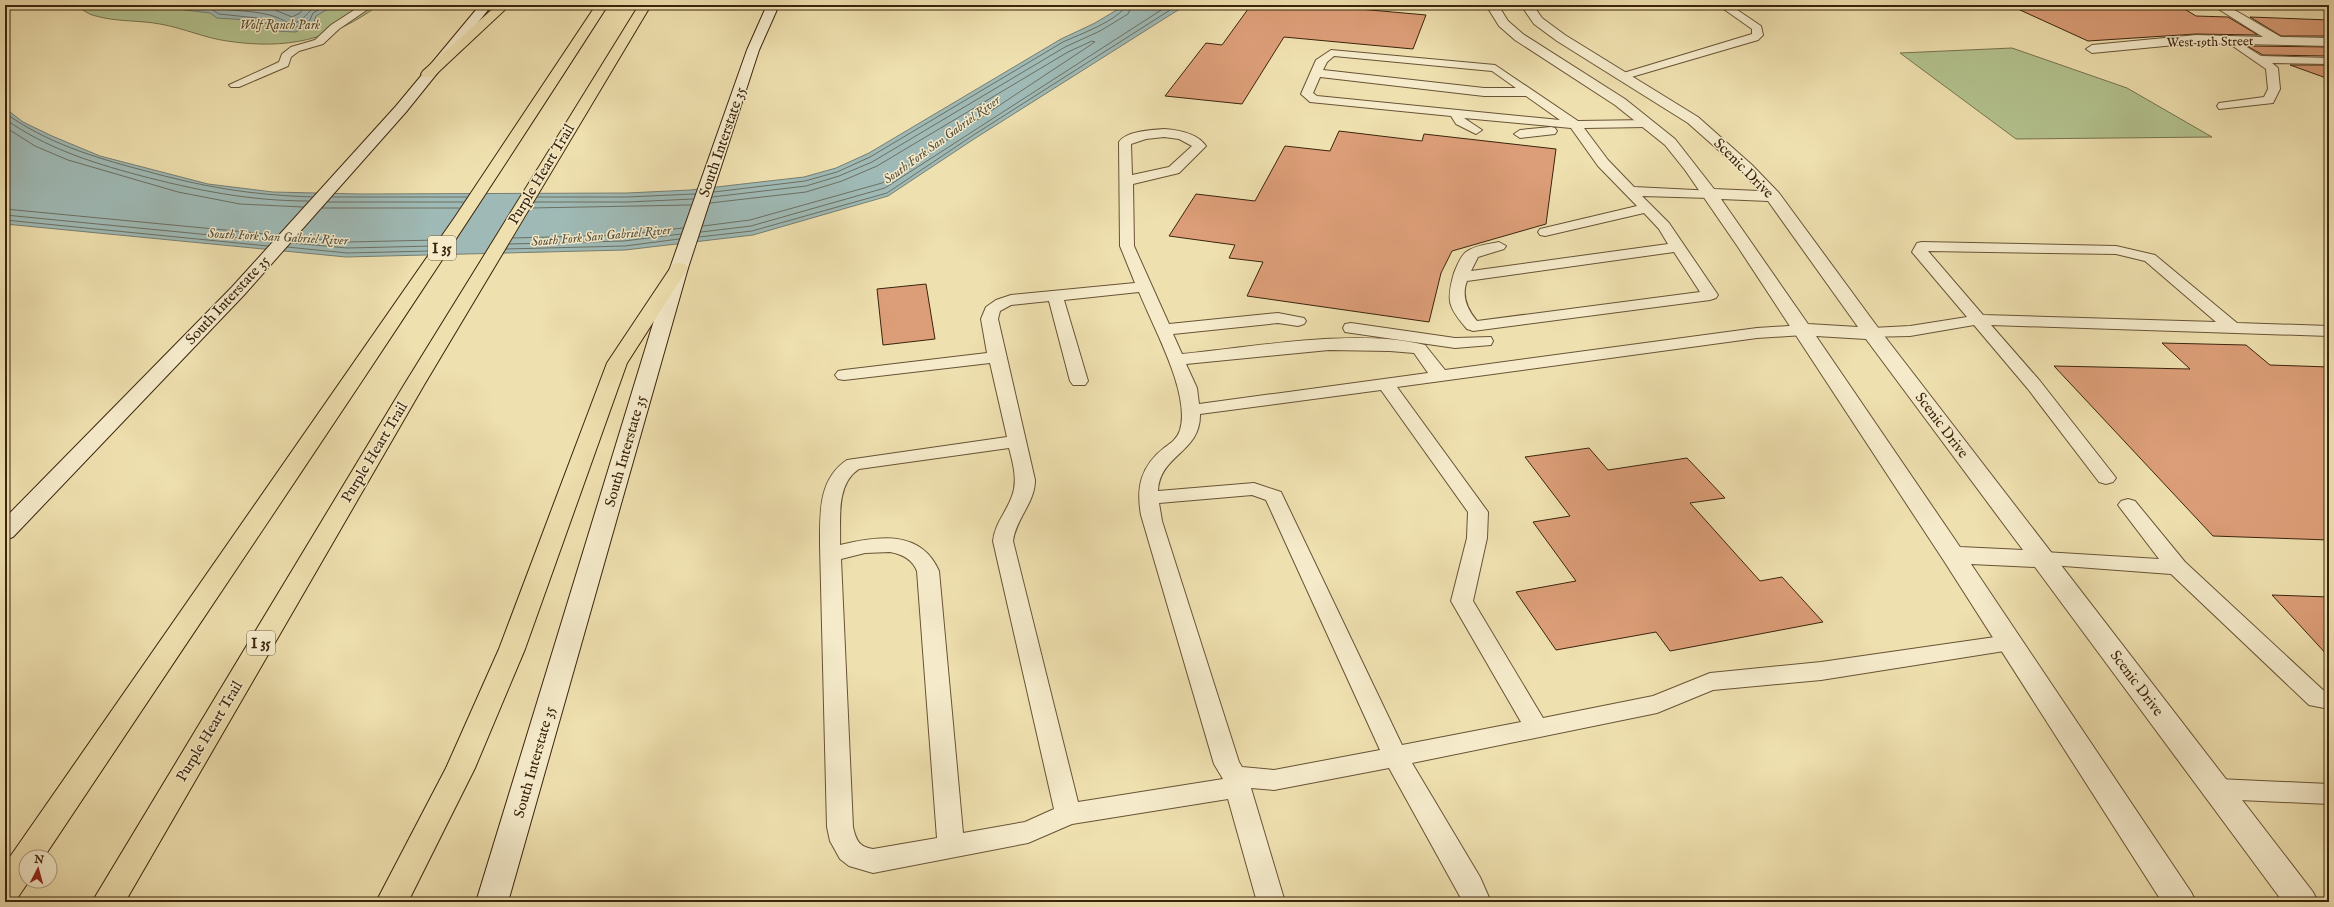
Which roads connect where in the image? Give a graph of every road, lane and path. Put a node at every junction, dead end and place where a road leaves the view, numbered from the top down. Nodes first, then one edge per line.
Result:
1 (369, 5) edge
2 (486, 5) edge
3 (504, 5) edge
4 (602, 5) edge
5 (645, 5) edge
6 (773, 5) edge
7 (1492, 5) edge
8 (1528, 5) edge
9 (1723, 5) edge
10 (2218, 5) edge
11 (2231, 40) junction
12 (2278, 41) junction
13 (2329, 42) edge
14 (2092, 49) dead end
15 (2260, 59) junction
16 (2329, 61) edge
17 (1316, 73) junction
18 (428, 74) junction
19 (1624, 76) junction
20 (235, 85) dead end
21 (1530, 92) junction
22 (2223, 106) dead end
23 (1455, 113) junction
24 (1693, 120) junction
25 (1646, 123) junction
26 (1575, 126) junction
27 (1476, 130) dead end
28 (1520, 134) dead end
29 (1126, 181) junction
30 (1629, 191) junction
31 (1710, 194) junction
32 (1773, 196) junction
33 (1647, 208) junction
34 (1545, 232) dead end
35 (1499, 246) dead end
36 (1678, 246) junction
37 (679, 268) junction
38 (1461, 277) junction
39 (1145, 287) junction
40 (1054, 295) junction
41 (1977, 320) junction
42 (1298, 321) dead end
43 (1473, 326) junction
44 (2232, 327) junction
45 (1351, 328) dead end
46 (1163, 330) junction
47 (1803, 330) junction
48 (2329, 331) edge
49 (1872, 333) junction
50 (1485, 341) junction
51 (997, 357) junction
52 (1176, 360) junction
53 (1507, 367) junction
54 (844, 375) dead end
55 (1440, 376) junction
56 (1080, 381) dead end
57 (1385, 384) junction
58 (1192, 410) junction
59 (1017, 441) junction
60 (2106, 478) dead end
61 (1148, 498) junction
62 (2128, 504) dead end
63 (5, 532) edge
64 (831, 554) junction
65 (1953, 555) junction
66 (2044, 559) junction
67 (2177, 567) junction
68 (2010, 643) junction
69 (2329, 700) edge
70 (1537, 728) junction
71 (1395, 756) junction
72 (1236, 782) junction
73 (2218, 789) junction
74 (2329, 794) edge
75 (1068, 814) junction
76 (951, 846) junction
77 (33, 849) edge
78 (18, 871) edge
79 (5, 890) edge
80 (108, 902) edge
81 (392, 902) edge
82 (492, 902) edge
83 (1271, 902) edge
84 (1477, 902) edge
85 (2180, 902) edge
86 (2302, 902) edge

1 - 20 lane
2 - 18 street, South Interstate 35
3 - 18 highway
4 - 77 highway, I 35
5 - 80 highway, Purple Heart Trail / I 35
6 - 37 street, South Interstate 35
7 - 25 street
8 - 19 street, Scenic Drive
9 - 19 lane
10 - 12 street
11 - 12 street, West 19th Street
11 - 14 street, West 19th Street
11 - 15 lane
12 - 13 street, West 19th Street
15 - 16 lane
15 - 22 lane
17 - 21 lane
17 - 21 lane
17 - 23 lane
18 - 63 street, South Interstate 35
19 - 24 street, Scenic Drive
21 - 26 lane
23 - 26 lane
23 - 27 lane
24 - 25 street
24 - 32 street, Scenic Drive
25 - 26 lane
25 - 31 street
26 - 28 lane
26 - 30 lane
29 - 29 lane
29 - 39 lane
30 - 31 lane
30 - 33 lane
31 - 32 street
31 - 47 street
32 - 49 street, Scenic Drive
33 - 34 lane
33 - 36 lane
35 - 38 lane
36 - 38 lane
36 - 43 lane
37 - 81 highway
37 - 82 street, South Interstate 35
38 - 43 lane
39 - 40 lane
39 - 46 lane
40 - 51 lane
40 - 56 lane
41 - 44 lane
41 - 44 lane
41 - 49 lane
41 - 60 lane
42 - 46 lane
43 - 50 lane
44 - 48 lane
45 - 50 lane
46 - 52 lane
47 - 49 street
47 - 53 lane
47 - 65 street
49 - 66 street, Scenic Drive
50 - 53 lane
51 - 54 lane
51 - 59 lane
52 - 55 lane
52 - 58 lane
53 - 55 lane
55 - 57 lane
57 - 58 lane
57 - 70 lane
58 - 61 lane
59 - 64 lane
59 - 75 lane
61 - 71 lane
61 - 72 lane
62 - 67 lane
64 - 76 lane
64 - 76 lane
65 - 66 street
65 - 68 street
66 - 67 lane
66 - 73 street, Scenic Drive
67 - 69 lane
68 - 70 lane
68 - 85 street
70 - 71 lane
71 - 72 lane
71 - 84 lane
72 - 75 lane
72 - 83 lane
73 - 74 lane
73 - 86 street, Scenic Drive
75 - 76 lane
78 - 79 highway, I 35

